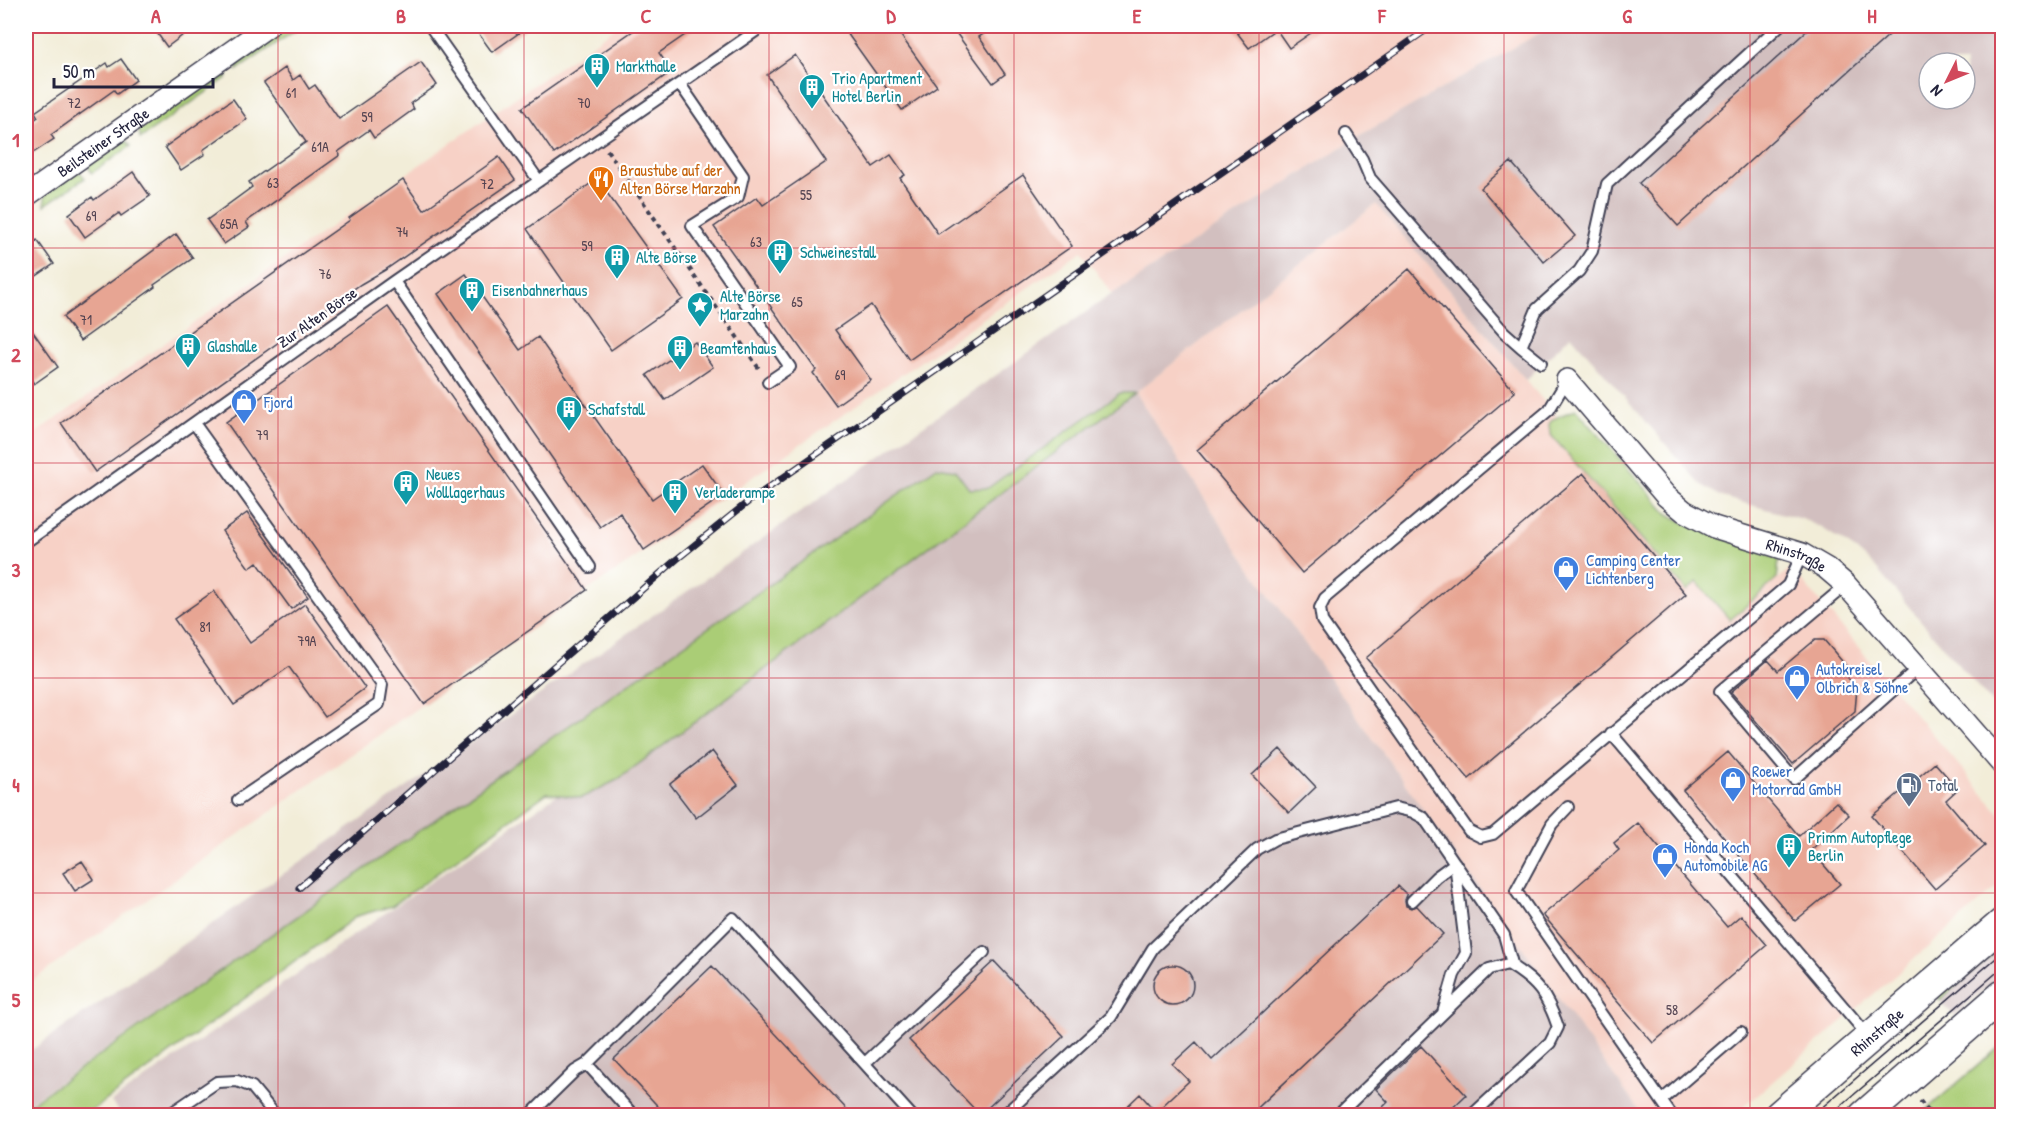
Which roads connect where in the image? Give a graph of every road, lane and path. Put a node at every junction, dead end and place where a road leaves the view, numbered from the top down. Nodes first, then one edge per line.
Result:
1 (268, 26) edge
2 (430, 26) edge
3 (763, 26) edge
4 (1779, 26) edge
5 (680, 84) junction
6 (1346, 134) dead end
7 (600, 139) junction
8 (539, 182) junction
9 (26, 196) edge
10 (394, 281) junction
11 (1521, 347) junction
12 (1541, 363) dead end
13 (1567, 380) joint
14 (768, 382) joint
15 (194, 423) junction
16 (26, 542) edge
17 (1802, 554) junction
18 (590, 567) dead end
19 (1846, 585) junction
20 (1919, 667) junction
21 (1611, 733) junction
22 (2002, 764) edge
23 (238, 800) dead end
24 (1568, 807) dead end
25 (1455, 863) junction
26 (1412, 901) dead end
27 (2002, 924) edge
28 (984, 952) dead end
29 (1513, 967) junction
30 (2002, 996) edge
31 (1443, 1013) junction
32 (1741, 1032) dead end
33 (1869, 1038) junction
34 (865, 1063) junction
35 (587, 1065) junction
36 (1662, 1100) junction
37 (1920, 1101) dead end
38 (167, 1116) edge
39 (276, 1116) edge
40 (529, 1116) edge
41 (634, 1116) edge
42 (912, 1116) edge
43 (1003, 1116) edge
44 (1337, 1116) edge
45 (1471, 1116) edge
46 (1672, 1116) edge
47 (1779, 1116) edge
48 (1864, 1116) edge
49 (1932, 1116) edge

1 - 9 street, Beilsteiner Straße
2 - 8 lane
3 - 5 lane, Zur Alten Börse
4 - 11 lane
5 - 7 lane, Zur Alten Börse
5 - 14 lane
6 - 11 lane
7 - 8 lane, Zur Alten Börse
7 - 14 path
8 - 10 lane, Zur Alten Börse
10 - 15 lane, Zur Alten Börse
10 - 18 lane
11 - 12 lane
13 - 17 street, Rhinstraße
13 - 21 lane
15 - 16 lane, Zur Alten Börse
15 - 23 lane
17 - 19 street, Rhinstraße
17 - 21 lane
19 - 20 street, Rhinstraße
19 - 20 lane
20 - 22 street, Rhinstraße
21 - 33 lane
24 - 36 lane
25 - 26 lane
25 - 29 lane
25 - 31 lane
25 - 43 lane
27 - 33 main road, Rhinstraße
28 - 34 lane
29 - 31 lane
29 - 45 lane
30 - 48 main road
31 - 44 lane
32 - 36 lane
33 - 47 main road, Rhinstraße
34 - 35 lane
34 - 42 lane
35 - 40 lane
35 - 41 lane
36 - 46 lane
37 - 49 path
38 - 39 lane

